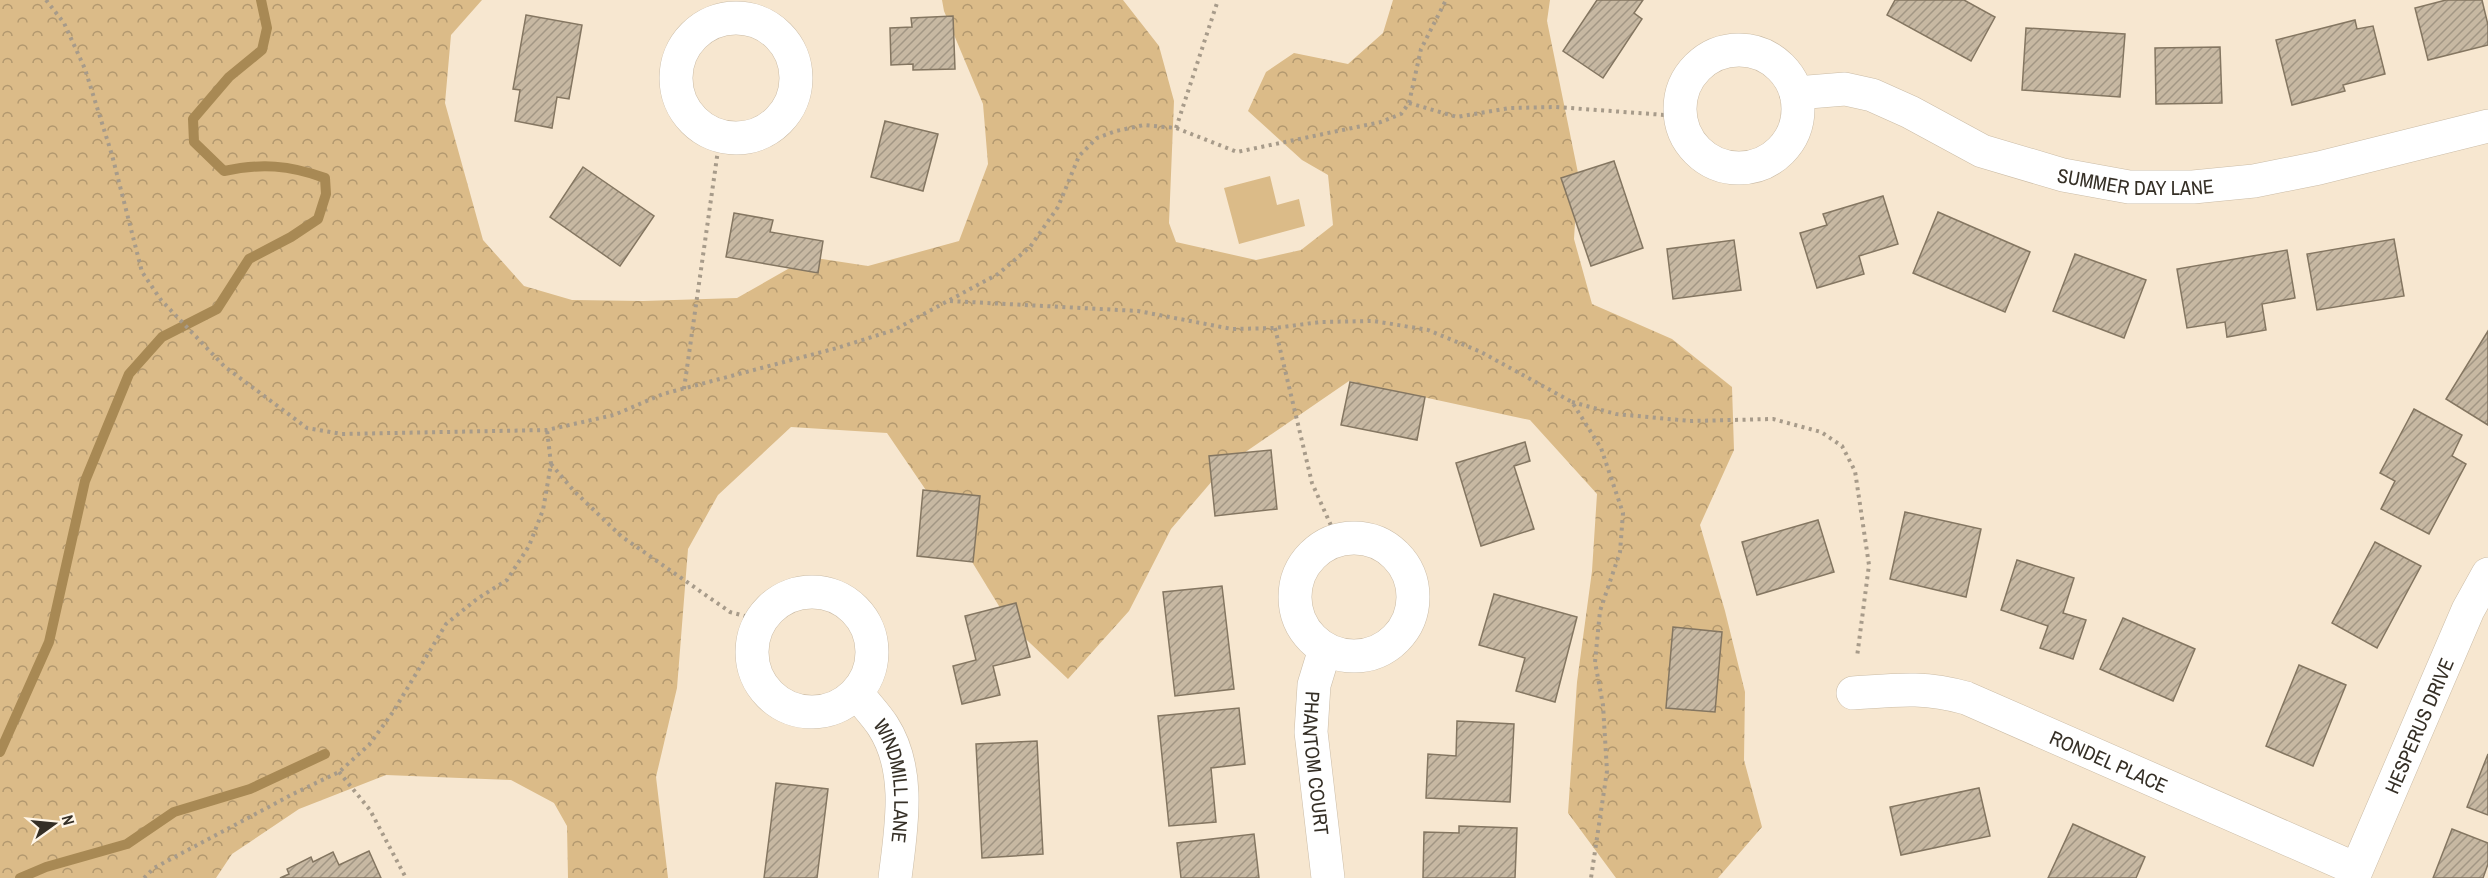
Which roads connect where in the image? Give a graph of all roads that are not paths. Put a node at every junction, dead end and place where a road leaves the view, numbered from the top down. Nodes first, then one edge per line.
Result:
1 (747, 9) edge
2 (1796, 93) junction
3 (2488, 126) edge
4 (2488, 574) edge
5 (1325, 649) junction
6 (857, 693) junction
7 (1853, 693) road end
8 (2354, 873) edge
9 (895, 878) edge
10 (1328, 878) edge

1 - 1 street
2 - 2 street
2 - 3 street, SUMMER DAY LANE
4 - 8 street, HESPERUS DRIVE
5 - 5 street
5 - 10 street, PHANTOM COURT
6 - 6 street, WINDMILL LANE
6 - 9 street, WINDMILL LANE
7 - 8 street, RONDEL PLACE

